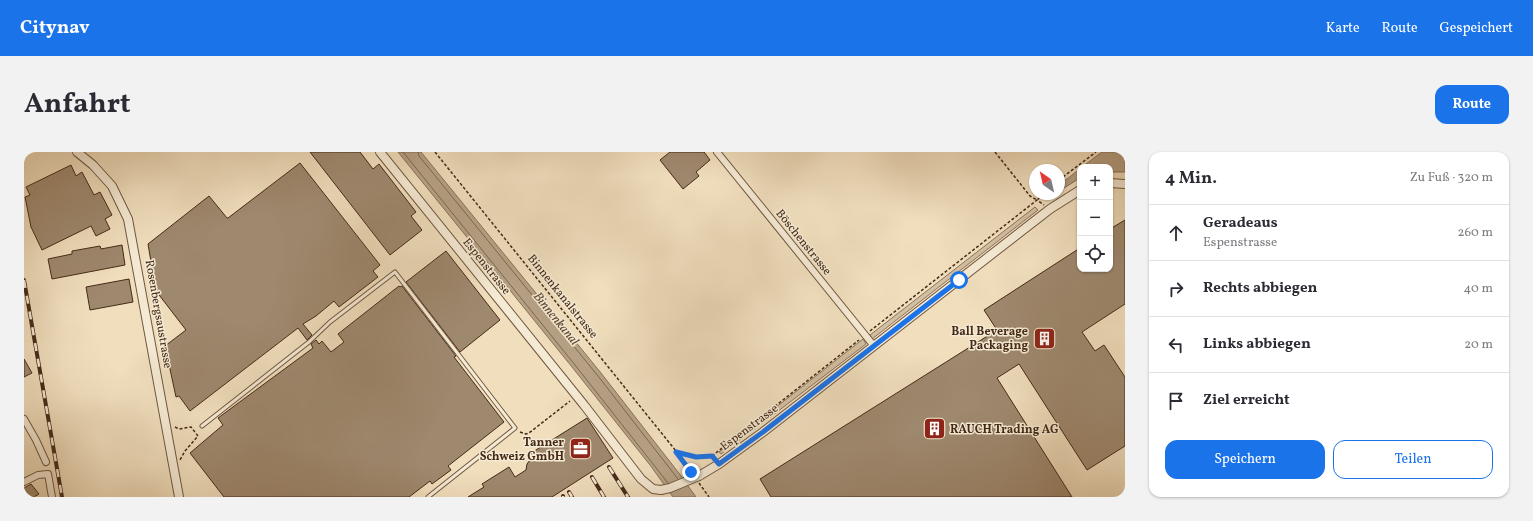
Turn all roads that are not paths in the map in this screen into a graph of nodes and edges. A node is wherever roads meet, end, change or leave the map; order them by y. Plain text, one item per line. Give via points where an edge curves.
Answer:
1 (76, 152) edge
2 (380, 152) edge
3 (717, 152) edge
4 (1113, 183) edge
5 (1125, 184) edge
6 (1077, 192) edge
7 (874, 346) junction
8 (24, 419) edge
9 (202, 426) dead end
10 (46, 462) dead end
11 (24, 482) edge
12 (659, 492) edge
13 (52, 497) edge
14 (179, 497) edge
15 (428, 497) edge

1 - 14 street, Rosenbergsaustrasse via 93,165 112,186 128,219
2 - 12 street, Espenstrasse via 641,479
3 - 7 street, Böschenstrasse
4 - 5 street
6 - 7 street, Espenstrasse via 1050,209
7 - 12 street, Espenstrasse, bridge via 719,464 696,477
8 - 10 street
9 - 15 lane via 395,272 515,428
11 - 13 street via 38,475 48,474

